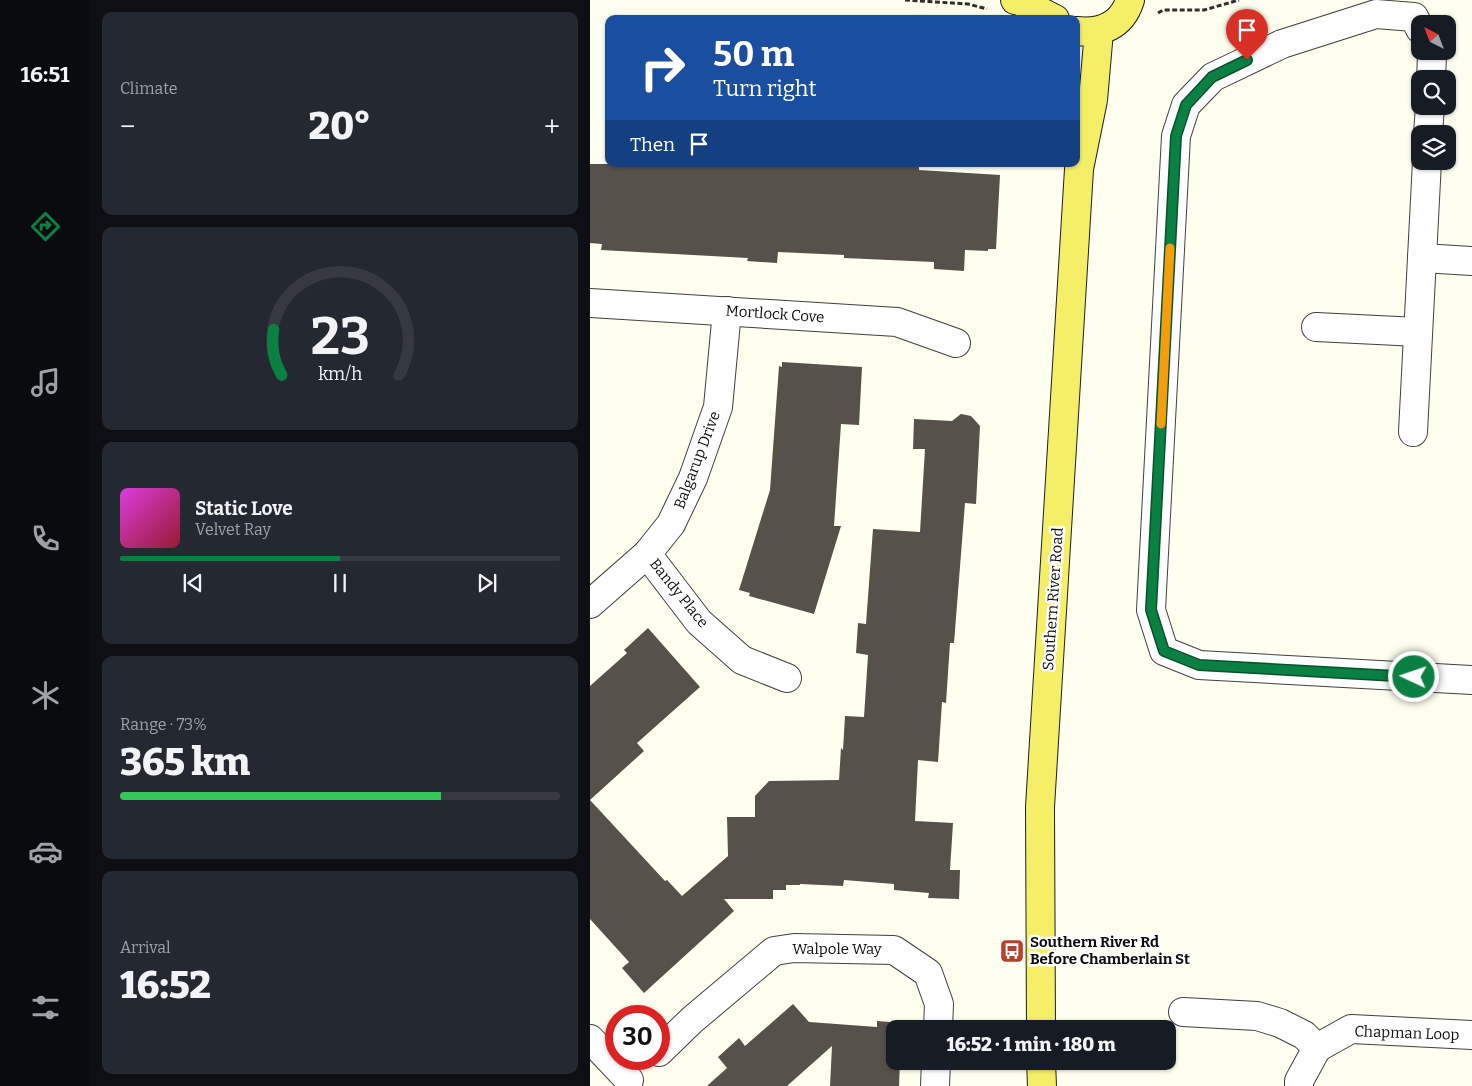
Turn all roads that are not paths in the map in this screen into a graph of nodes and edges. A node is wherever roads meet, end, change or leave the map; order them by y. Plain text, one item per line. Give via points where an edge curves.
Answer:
1 (1046, 0) edge
2 (1005, 5) edge
3 (1126, 7) edge
4 (1152, 7) edge
5 (1048, 15) edge
6 (1054, 15) edge
7 (1411, 17) edge
8 (1088, 31) edge
9 (1080, 154) edge
10 (1078, 167) edge
11 (1427, 170) edge
12 (1422, 258) junction
13 (1472, 261) edge
14 (590, 302) edge
15 (727, 310) junction
16 (1316, 327) dead end
17 (1418, 332) junction
18 (956, 343) dead end
19 (1413, 432) dead end
20 (647, 554) junction
21 (590, 604) edge
22 (787, 678) dead end
23 (1472, 680) edge
24 (1183, 1012) dead end
25 (938, 1020) edge
26 (1041, 1020) edge
27 (1472, 1035) edge
28 (590, 1039) edge
29 (670, 1041) edge
30 (1317, 1048) junction
31 (640, 1070) edge
32 (936, 1070) edge
33 (1041, 1070) edge
34 (626, 1083) edge
35 (935, 1086) edge
36 (1042, 1086) edge
37 (1299, 1086) edge

1 - 6 main road
2 - 5 main road via 1020,1
3 - 4 main road
3 - 8 main road via 1113,25
7 - 23 street via 1376,14 1282,44 1212,77 1186,105 1176,136 1151,610 1164,651 1199,665
8 - 9 main road, Southern River Road via 1093,100
10 - 26 main road, Southern River Road via 1040,807
11 - 12 street
12 - 13 street
12 - 17 street
14 - 15 street, Mortlock Cove
15 - 18 street, Mortlock Cove via 897,322
15 - 20 street, Balgarup Drive via 718,407 690,486 671,524
16 - 17 street
17 - 19 street
20 - 21 street, Balgarup Drive
20 - 22 street, Bandy Place via 699,622 742,660
24 - 30 street via 1257,1016 1304,1035
25 - 29 street, Walpole Way via 939,1004 928,973 894,950 794,948 774,951
27 - 30 street, Chapman Loop via 1351,1029
28 - 34 street
30 - 37 street
31 - 34 street
32 - 35 street
33 - 36 main road

